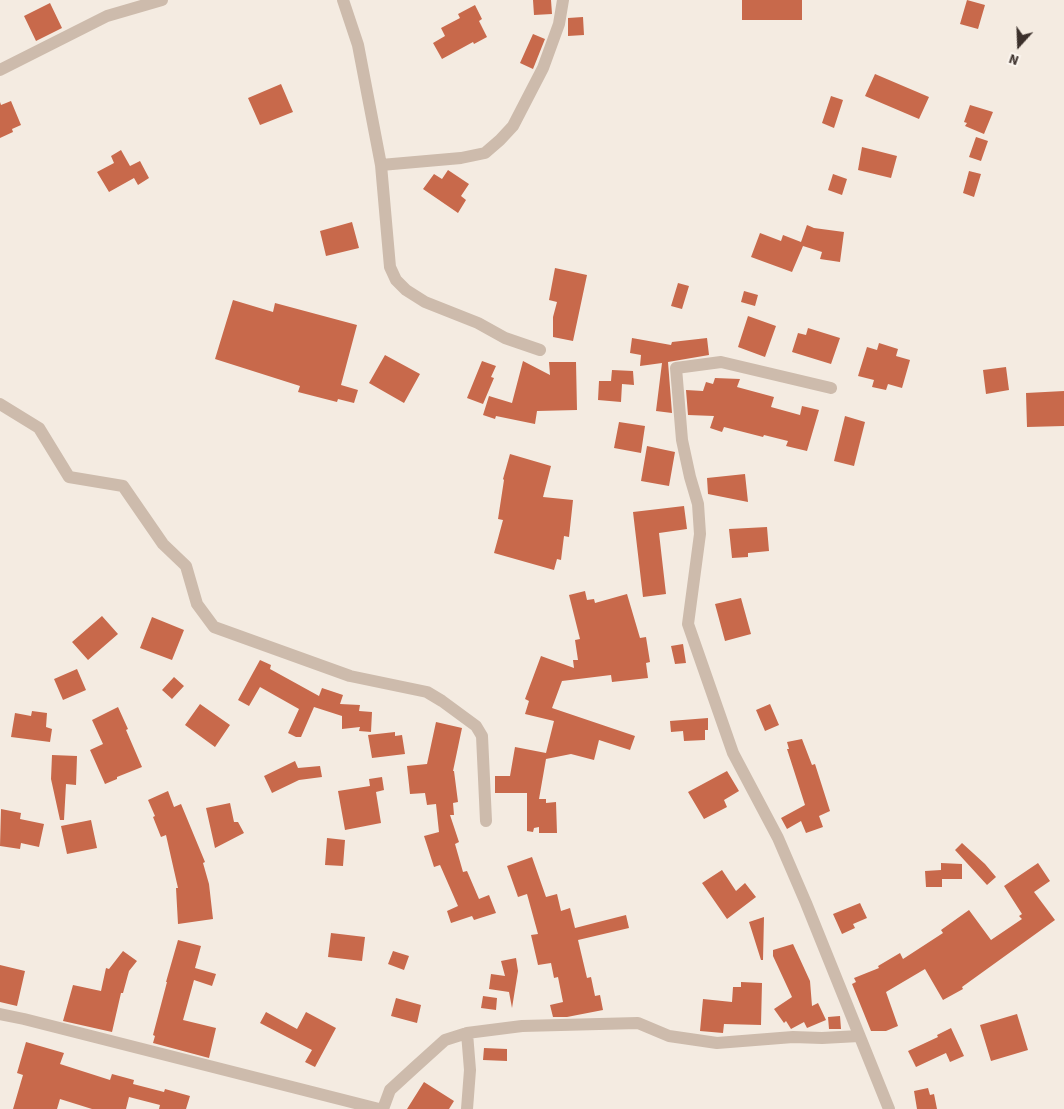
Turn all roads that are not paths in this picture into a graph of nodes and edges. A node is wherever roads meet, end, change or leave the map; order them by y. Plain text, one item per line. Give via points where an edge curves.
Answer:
1 (162, 0) edge
2 (343, 0) edge
3 (563, 0) edge
4 (0, 70) edge
5 (381, 165) junction
6 (540, 350) dead end
7 (831, 388) dead end
8 (0, 404) edge
9 (486, 820) dead end
10 (0, 1014) edge
11 (467, 1033) junction
12 (859, 1036) junction
13 (379, 1109) edge
14 (383, 1109) edge
15 (467, 1109) edge
16 (888, 1109) edge

1 - 4 street via 108,16
2 - 5 street via 358,45
3 - 5 street via 559,24 543,68 513,126 500,140 485,153
5 - 6 street via 390,267 396,280 425,302
7 - 12 street via 721,362 676,368 682,440 698,504 700,534 688,624 733,753 778,838
8 - 9 street via 39,428 69,477 122,486 163,544 186,566 198,604 214,627 350,676 427,692 476,726 482,736
10 - 13 street
11 - 12 street via 522,1026 638,1023 669,1036 717,1043
11 - 14 street via 445,1040 414,1068 390,1090
11 - 15 street via 470,1070
12 - 16 street

